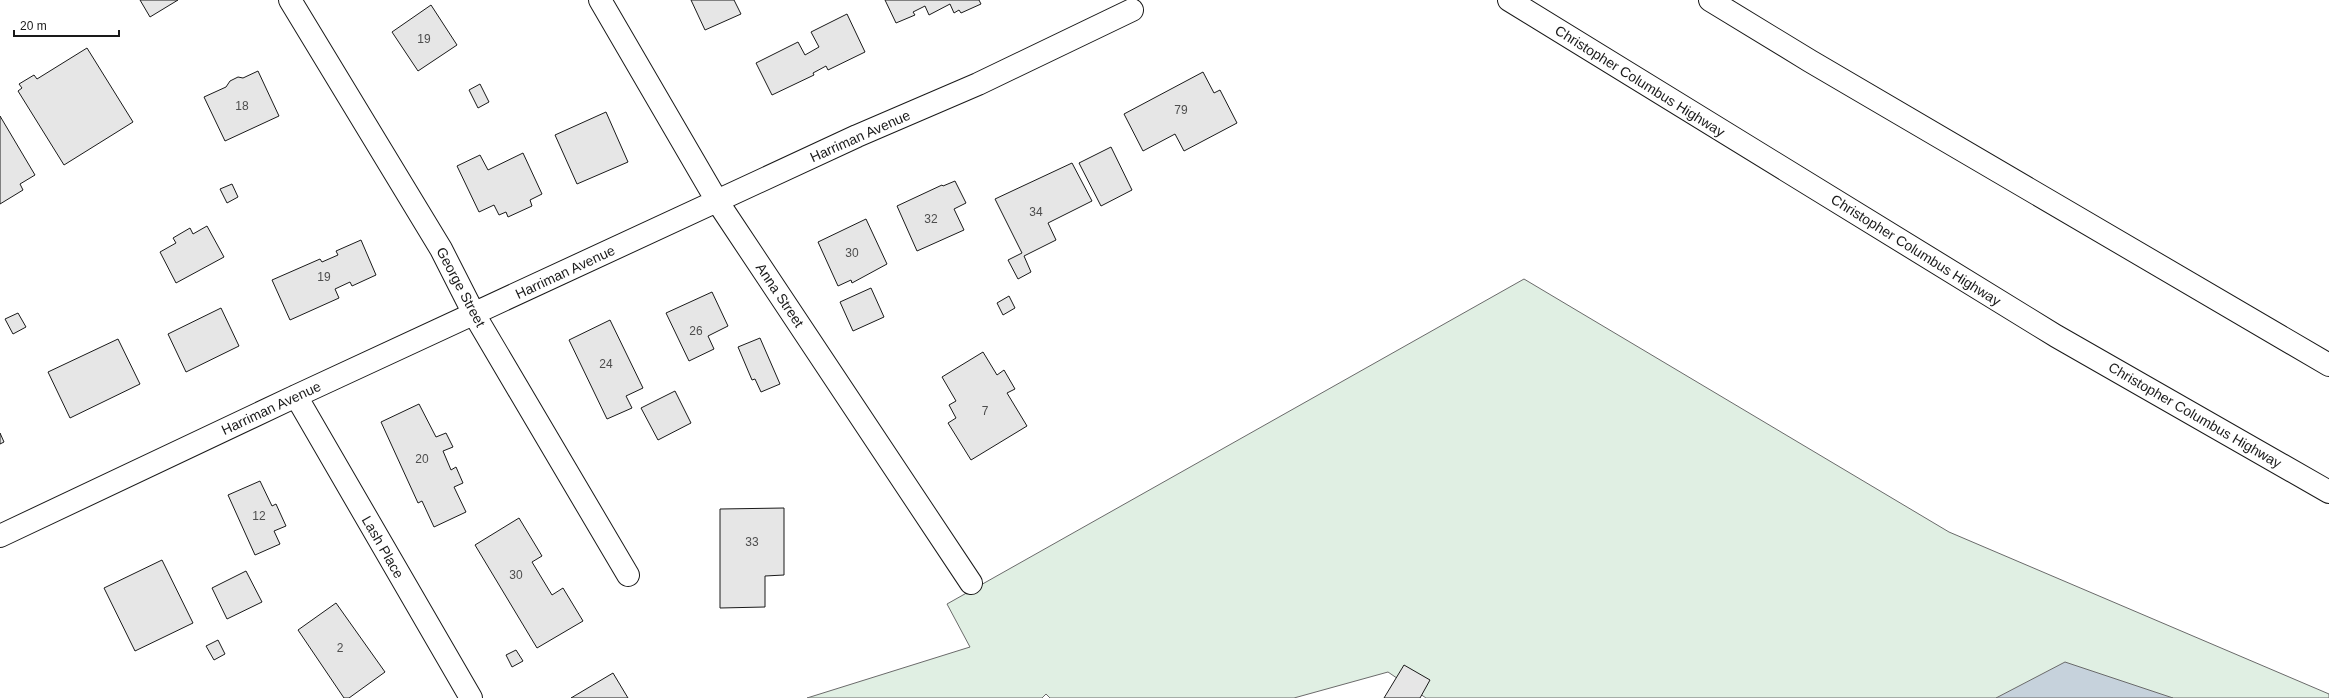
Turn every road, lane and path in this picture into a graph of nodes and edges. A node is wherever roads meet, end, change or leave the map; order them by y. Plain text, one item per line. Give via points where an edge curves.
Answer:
1 (290, 0) edge
2 (600, 0) edge
3 (1509, 0) edge
4 (1710, 0) edge
5 (1132, 10) dead end
6 (717, 201) junction
7 (474, 314) junction
8 (2329, 365) edge
9 (296, 396) junction
10 (2329, 492) edge
11 (0, 536) edge
12 (628, 575) dead end
13 (971, 583) dead end
14 (471, 698) edge

1 - 7 main road, George Street via 441,249
2 - 6 main road, Anna Street
3 - 10 main road, Christopher Columbus Highway via 2056,336
4 - 8 main road
5 - 6 main road, Harriman Avenue via 978,84 857,136
6 - 7 main road, Harriman Avenue
6 - 13 main road, Anna Street
7 - 9 main road, Harriman Avenue
7 - 12 main road, George Street
9 - 11 main road, Harriman Avenue
9 - 14 main road, Lash Place

